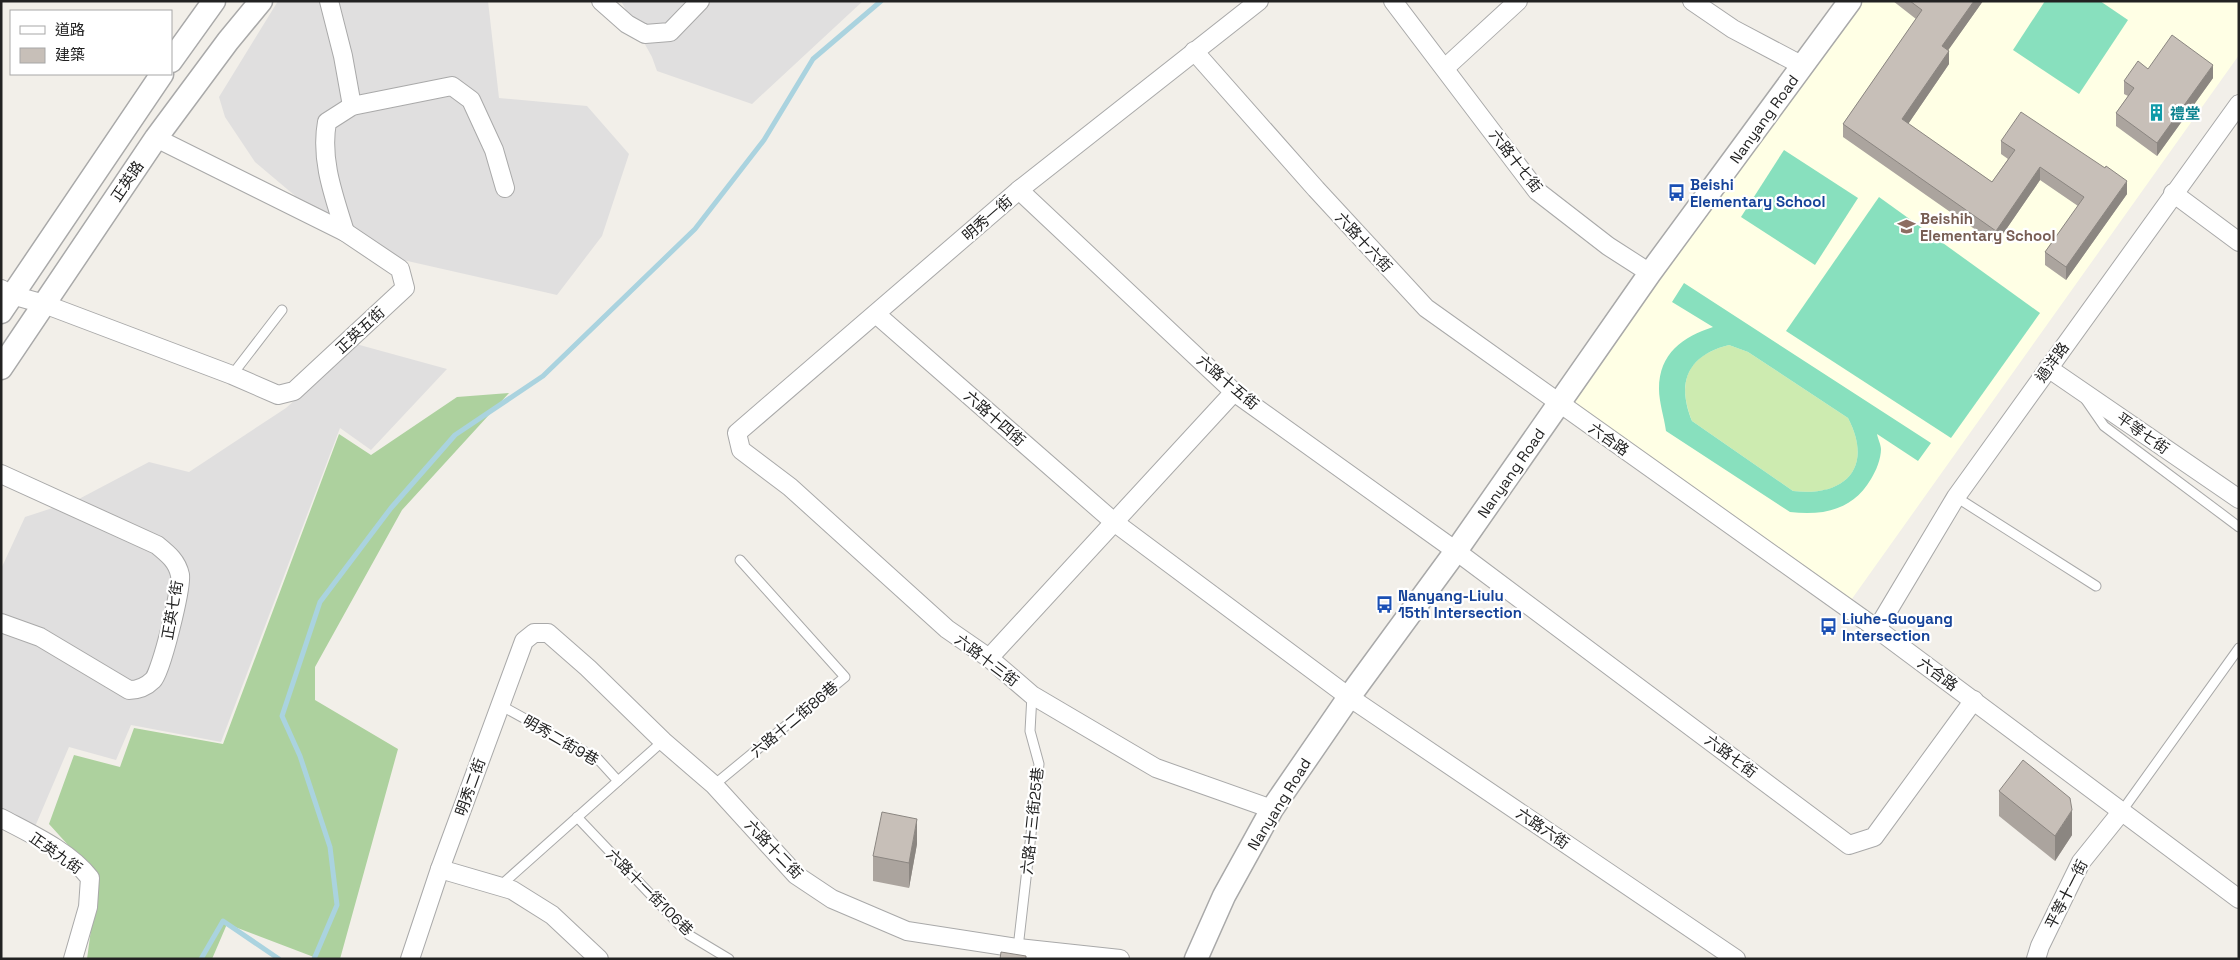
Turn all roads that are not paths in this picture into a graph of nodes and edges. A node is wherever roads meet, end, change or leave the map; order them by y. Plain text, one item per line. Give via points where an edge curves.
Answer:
1 (214, 1) edge
2 (262, 1) edge
3 (329, 1) edge
4 (600, 1) edge
5 (700, 1) edge
6 (1259, 1) edge
7 (1393, 1) edge
8 (1518, 1) edge
9 (1692, 1) edge
10 (1850, 1) edge
11 (1194, 51) junction
12 (172, 60) edge
13 (1803, 66) junction
14 (1444, 68) junction
15 (161, 75) edge
16 (2239, 104) edge
17 (352, 106) junction
18 (156, 138) junction
19 (505, 188) dead end
20 (1019, 190) junction
21 (2173, 193) junction
22 (345, 232) junction
23 (2239, 242) edge
24 (1650, 273) junction
25 (5, 299) edge
26 (44, 304) junction
27 (282, 310) dead end
28 (876, 314) junction
29 (1, 368) edge
30 (2048, 368) junction
31 (232, 375) junction
32 (2079, 389) junction
33 (1234, 392) junction
34 (1560, 404) junction
35 (741, 450) joint
36 (1, 474) edge
37 (1956, 497) junction
38 (2239, 499) edge
39 (1114, 522) junction
40 (2239, 527) edge
41 (1456, 551) junction
42 (740, 560) dead end
43 (2096, 586) dead end
44 (1, 623) edge
45 (1877, 629) junction
46 (548, 633) joint
47 (2239, 648) edge
48 (989, 658) junction
49 (1032, 695) junction
50 (1349, 697) junction
51 (1974, 700) junction
52 (500, 705) junction
53 (663, 741) junction
54 (618, 781) junction
55 (714, 785) junction
56 (1272, 809) junction
57 (2122, 811) junction
58 (1, 818) edge
59 (577, 818) junction
60 (440, 869) junction
61 (500, 887) junction
62 (2239, 898) edge
63 (1018, 948) junction
64 (73, 959) edge
65 (410, 959) edge
66 (599, 959) edge
67 (729, 959) edge
68 (1120, 959) edge
69 (1196, 959) edge
70 (1736, 959) edge
71 (2036, 959) edge

1 - 12 street
2 - 18 street, 正英路
3 - 17 street
4 - 5 street via 627,24 645,34 670,32
6 - 11 street, 明秀一街
7 - 14 street, 六路十七街
8 - 14 street
9 - 13 street via 1734,29
10 - 13 street, Nanyang Road
11 - 20 street, 明秀一街
11 - 34 street, 六路十六街 via 1426,308
13 - 24 street, Nanyang Road
14 - 24 street, 六路十七街 via 1537,191 1608,246
15 - 25 street, 正英路
16 - 21 street, 過洋路
17 - 19 street via 452,86 471,100 494,150
17 - 22 street via 326,122 324,139 328,176
18 - 22 street, 正英五街
18 - 26 street, 正英路
20 - 28 street, 明秀一街
20 - 33 street, 六路十五街
21 - 23 street
21 - 30 street, 過洋路
22 - 31 street, 正英五街 via 400,269 405,288 294,391 278,395
24 - 34 street, Nanyang Road
25 - 26 street, 正英五街
26 - 29 street, 正英路
26 - 31 street, 正英五街
27 - 31 lane
28 - 35 street, 明秀一街 via 737,433
28 - 39 street, 六路十四街
30 - 32 street, 平等七街
30 - 37 street, 過洋路
32 - 38 street, 平等七街
32 - 40 lane via 2104,426
33 - 39 street
33 - 41 street, 六路十五街
34 - 41 street, Nanyang Road
34 - 45 street, 六合路
35 - 48 street, 六路十三街 via 790,487 947,630
36 - 44 street, 正英七街 via 157,546 174,558 180,576 168,640 155,679 138,690 129,690 40,637
37 - 43 lane
37 - 45 street, 過洋路
39 - 48 street
39 - 50 street, 六路十四街
41 - 50 street, Nanyang Road
41 - 51 street, 六路七街 via 1849,844 1874,837
42 - 55 lane, 六路十二街86巷 via 845,677
45 - 51 street, 六合路
46 - 52 street, 明秀二街 via 534,633 524,641
46 - 53 street, 六路十二街
47 - 57 lane
48 - 49 street, 六路十三街
49 - 56 street, 六路十三街 via 1156,768
49 - 63 lane, 六路十三街25巷 via 1030,731 1039,764
50 - 56 street, Nanyang Road
50 - 70 street, 六路六街
51 - 57 street, 六合路
52 - 54 lane, 明秀二街9巷 via 598,759
52 - 60 street, 明秀二街
53 - 54 lane
53 - 55 street, 六路十二街
54 - 59 lane
55 - 63 street, 六路十二街 via 796,875 832,899 907,931
56 - 69 street, Nanyang Road via 1224,896
57 - 62 street, 六合路
57 - 71 street, 平等十一街 via 2081,862
58 - 64 street, 正英九街 via 37,837 81,867 90,878 88,907
59 - 61 lane
59 - 67 lane, 六路十一街106巷 via 689,935
60 - 61 street
60 - 65 street, 明秀二街
61 - 66 street via 512,890 552,915
63 - 68 street, 六路十二街

